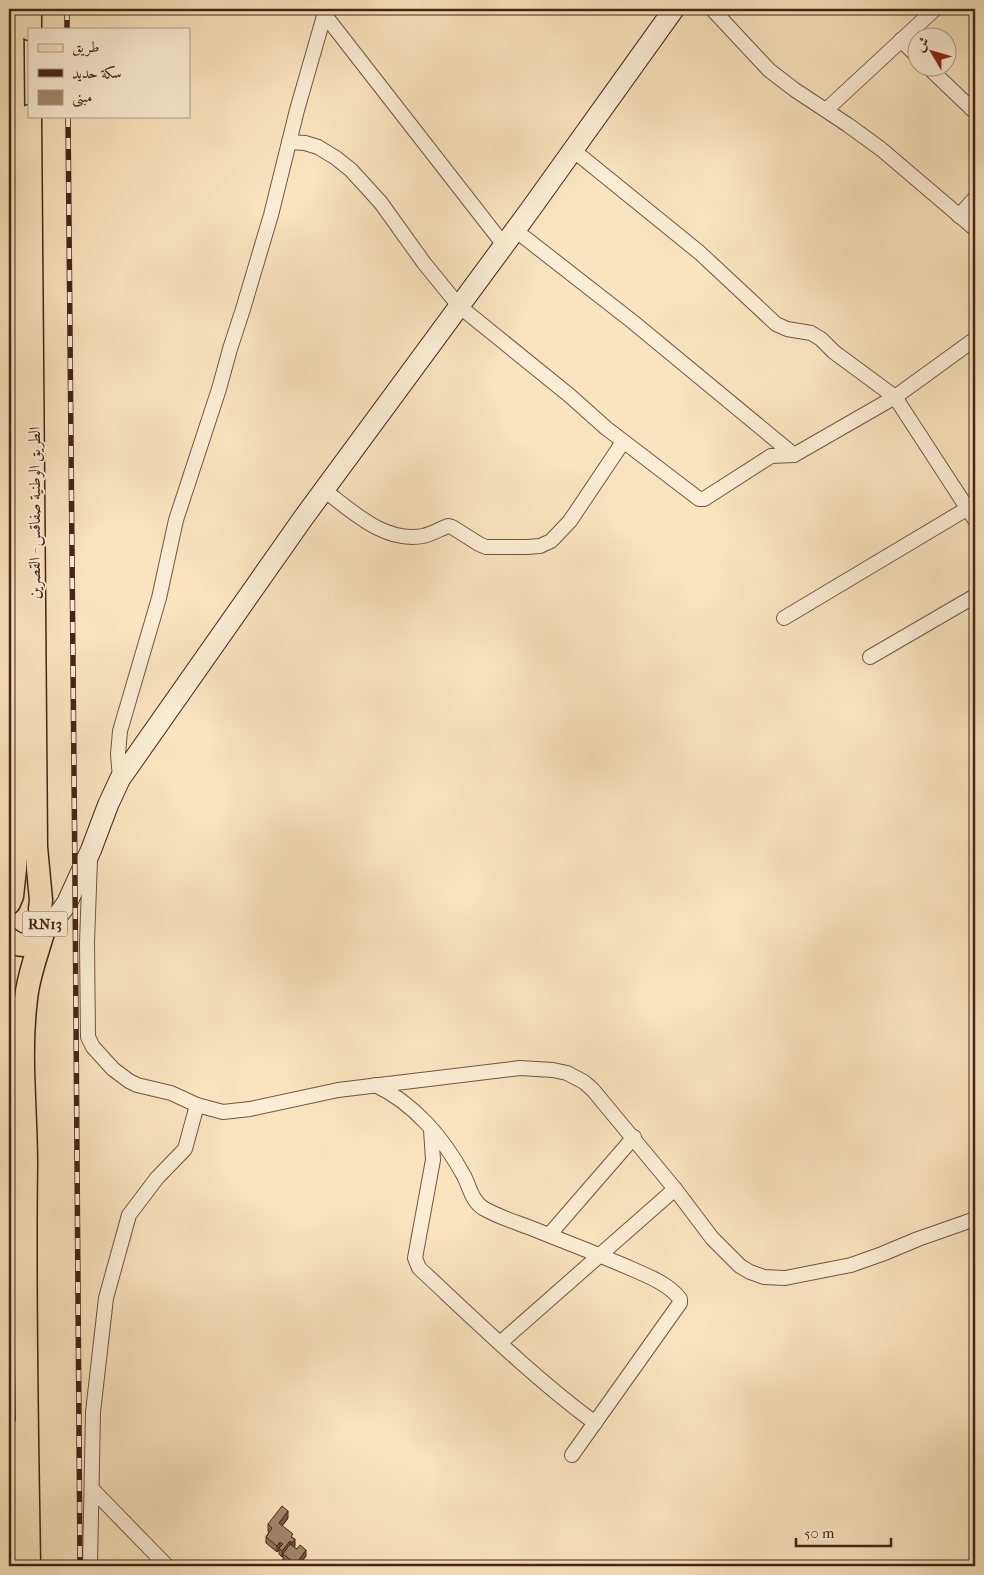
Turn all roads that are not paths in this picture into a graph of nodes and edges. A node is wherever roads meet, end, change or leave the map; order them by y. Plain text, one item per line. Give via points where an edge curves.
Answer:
1 (12, 9) edge
2 (30, 9) edge
3 (674, 9) edge
4 (712, 9) edge
5 (935, 9) edge
6 (325, 11) edge
7 (30, 28) edge
8 (901, 40) junction
9 (906, 45) edge
10 (939, 78) edge
11 (826, 110) junction
12 (975, 112) edge
13 (30, 118) edge
14 (289, 142) junction
15 (573, 150) junction
16 (975, 198) edge
17 (959, 216) junction
18 (975, 229) edge
19 (24, 232) junction
20 (509, 238) junction
21 (459, 306) junction
22 (975, 339) edge
23 (896, 397) junction
24 (623, 442) junction
25 (794, 455) junction
26 (324, 490) junction
27 (973, 510) edge
28 (975, 596) edge
29 (784, 618) dead end
30 (870, 657) dead end
31 (26, 710) junction
32 (120, 779) junction
33 (91, 850) junction
34 (9, 903) edge
35 (9, 908) edge
36 (43, 923) junction
37 (9, 939) edge
38 (375, 1085) junction
39 (197, 1105) junction
40 (432, 1130) junction
41 (634, 1137) junction
42 (675, 1189) junction
43 (975, 1219) edge
44 (549, 1235) junction
45 (600, 1255) junction
46 (17, 1321) edge
47 (500, 1344) junction
48 (595, 1423) junction
49 (9, 1430) edge
50 (572, 1455) dead end
51 (18, 1471) edge
52 (92, 1489) junction
53 (9, 1536) edge
54 (166, 1565) edge
55 (10, 1566) edge
56 (29, 1566) edge
57 (90, 1566) edge
58 (180, 1566) edge

1 - 19 main road, الطريق الوطنية صفاقس - القصرين / RN13
2 - 7 main road
3 - 15 main road
4 - 11 street via 769,70
5 - 8 street
6 - 14 street
6 - 20 street
8 - 9 street
8 - 11 street
10 - 12 street
11 - 17 street via 882,149
13 - 19 main road, الطريق الوطنية صفاقس - القصرين / RN13
14 - 21 street via 318,147 351,170 381,203
14 - 32 street via 271,215 219,390 176,520 160,598 120,731
15 - 20 main road
15 - 23 street via 700,253 776,324 811,333
16 - 17 street
17 - 18 street
19 - 31 main road, الطريق الوطنية صفاقس - القصرين / RN13 via 18,614
20 - 21 main road
20 - 25 street via 633,322
21 - 24 street
21 - 26 main road
22 - 23 street
23 - 25 street
23 - 27 street
24 - 25 street via 699,499 704,499 771,456
24 - 26 street via 570,521 560,533 540,546 486,547 448,526 423,536 396,535 366,521
26 - 32 main road
27 - 29 street
28 - 30 street
31 - 34 main road, الطريق الوطنية صفاقس - القصرين / RN13 via 15,869
31 - 36 main road, الطريق الوطنية صفاقس - القصرين / RN13
32 - 33 main road
33 - 36 main road via 75,882 51,902
33 - 39 street via 87,943 88,1037 113,1069 129,1081 171,1093
35 - 36 main road, RN13 via 20,902 34,904
36 - 37 main road, RN13 via 37,941 23,946
36 - 46 main road, الطريق الوطنية صفاقس - القصرين / RN13 via 26,998 22,1061 25,1208
38 - 39 street via 237,1111 223,1112
38 - 40 street via 401,1099
38 - 41 street via 520,1068 553,1070 584,1082
39 - 52 street via 185,1148 129,1215 106,1298 93,1412
40 - 44 street via 456,1163 477,1204
40 - 47 street via 433,1160 415,1258 419,1268
41 - 42 street
41 - 44 street
42 - 43 street via 732,1259 750,1272 764,1277 785,1278 851,1265
42 - 45 street
44 - 45 street
45 - 47 street
45 - 48 street via 667,1287 677,1294 680,1304
46 - 51 main road, الطريق الوطنية صفاقس - القصرين / RN13
47 - 48 street
48 - 50 street
49 - 51 main road, الطريق الوطنية صفاقس - القصرين / RN13
51 - 53 main road, الطريق الوطنية صفاقس - القصرين / RN13
51 - 56 main road, الطريق الوطنية صفاقس - القصرين / RN13
52 - 54 street
52 - 57 street
53 - 55 main road, الطريق الوطنية صفاقس - القصرين / RN13
54 - 58 street

